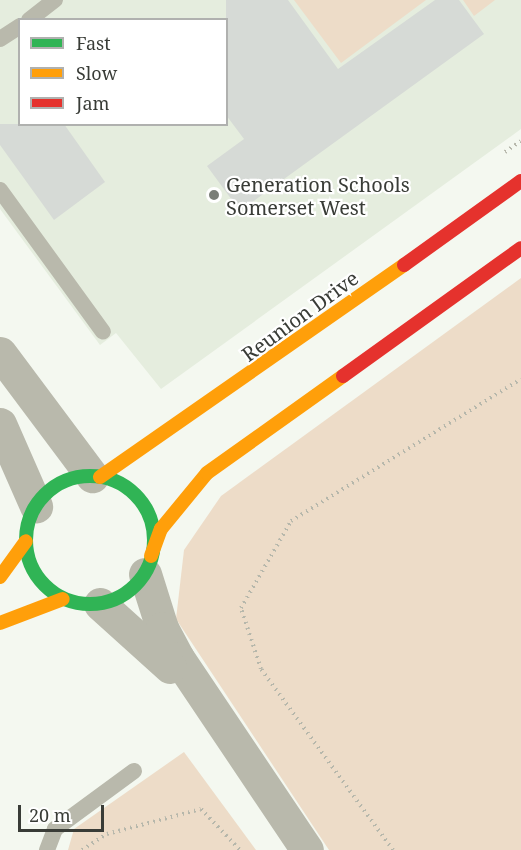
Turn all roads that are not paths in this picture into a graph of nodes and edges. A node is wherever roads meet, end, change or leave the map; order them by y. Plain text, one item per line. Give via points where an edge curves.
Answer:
1 (55, 0) edge
2 (31, 18) edge
3 (18, 27) edge
4 (0, 39) edge
5 (521, 181) edge
6 (0, 190) edge
7 (521, 248) edge
8 (104, 332) dead end
9 (0, 352) edge
10 (0, 424) edge
11 (96, 477) junction
12 (36, 506) junction
13 (26, 541) junction
14 (148, 565) junction
15 (0, 577) edge
16 (63, 598) junction
17 (100, 604) junction
18 (0, 623) edge
19 (229, 734) junction
20 (134, 771) dead end
21 (47, 850) edge
22 (307, 850) edge

1 - 2 lane
3 - 4 lane
5 - 11 street, Reunion Drive via 160,440
6 - 8 lane
7 - 14 street via 207,472 161,529
9 - 11 street
10 - 12 street
11 - 12 street via 60,484
11 - 14 street via 140,500 153,527
12 - 13 street
13 - 15 street via 16,562
13 - 16 street via 39,579
14 - 17 street via 125,594
14 - 19 street via 167,638
16 - 17 street
16 - 18 street
17 - 19 street via 154,649
19 - 22 street
20 - 21 lane via 55,828

